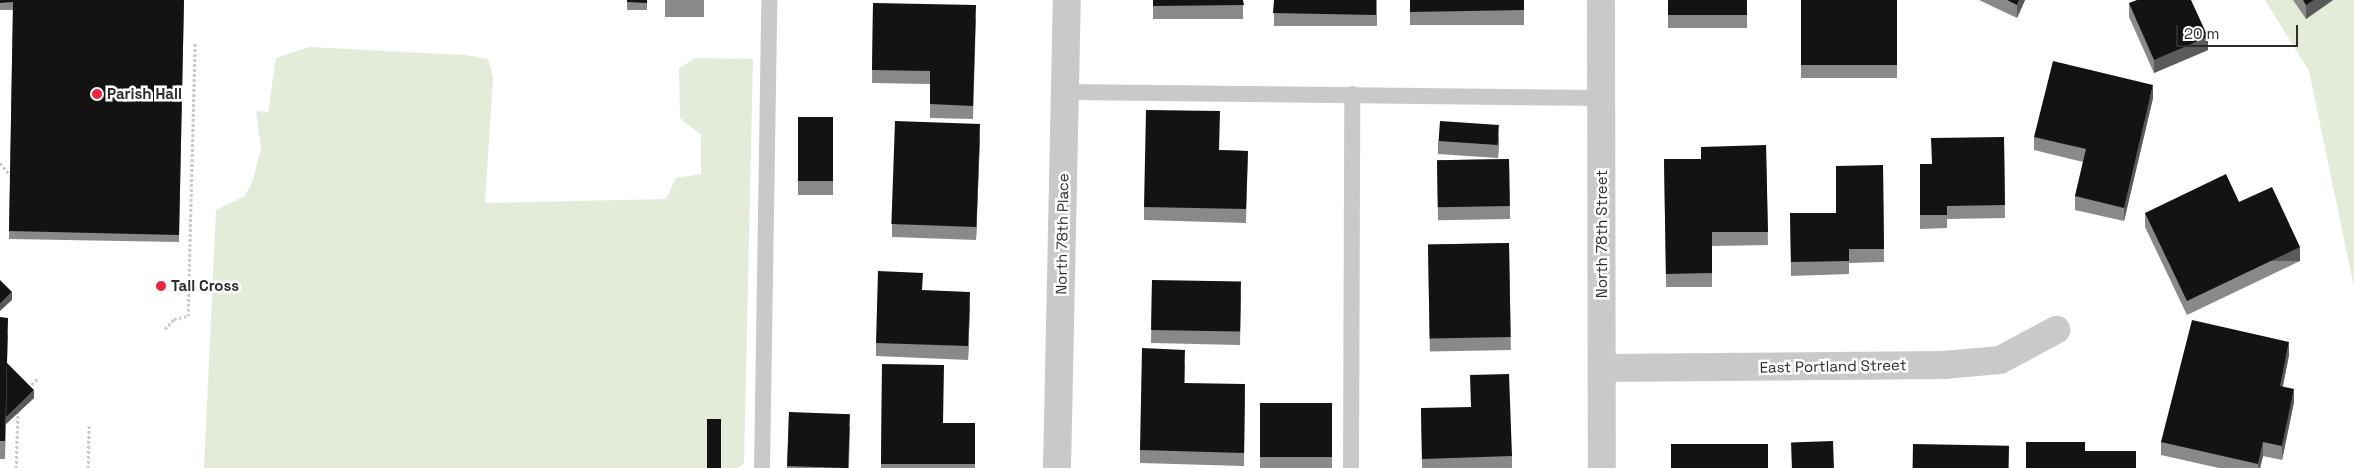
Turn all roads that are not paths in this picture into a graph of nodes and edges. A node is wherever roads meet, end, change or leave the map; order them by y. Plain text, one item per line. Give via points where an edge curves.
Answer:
1 (769, 0) edge
2 (1067, 0) edge
3 (1601, 0) edge
4 (1065, 92) junction
5 (1352, 94) junction
6 (1601, 98) junction
7 (2056, 330) dead end
8 (1602, 368) junction
9 (762, 468) edge
10 (1057, 468) edge
11 (1351, 468) edge
12 (1602, 468) edge

1 - 9 lane
2 - 4 street, North 78th Place
3 - 6 street, North 78th Street
4 - 5 lane
4 - 10 street, North 78th Place
5 - 6 lane
5 - 11 lane
6 - 8 street, North 78th Street
7 - 8 street, East Portland Street via 2000,360 1944,365
8 - 12 street, North 78th Street

